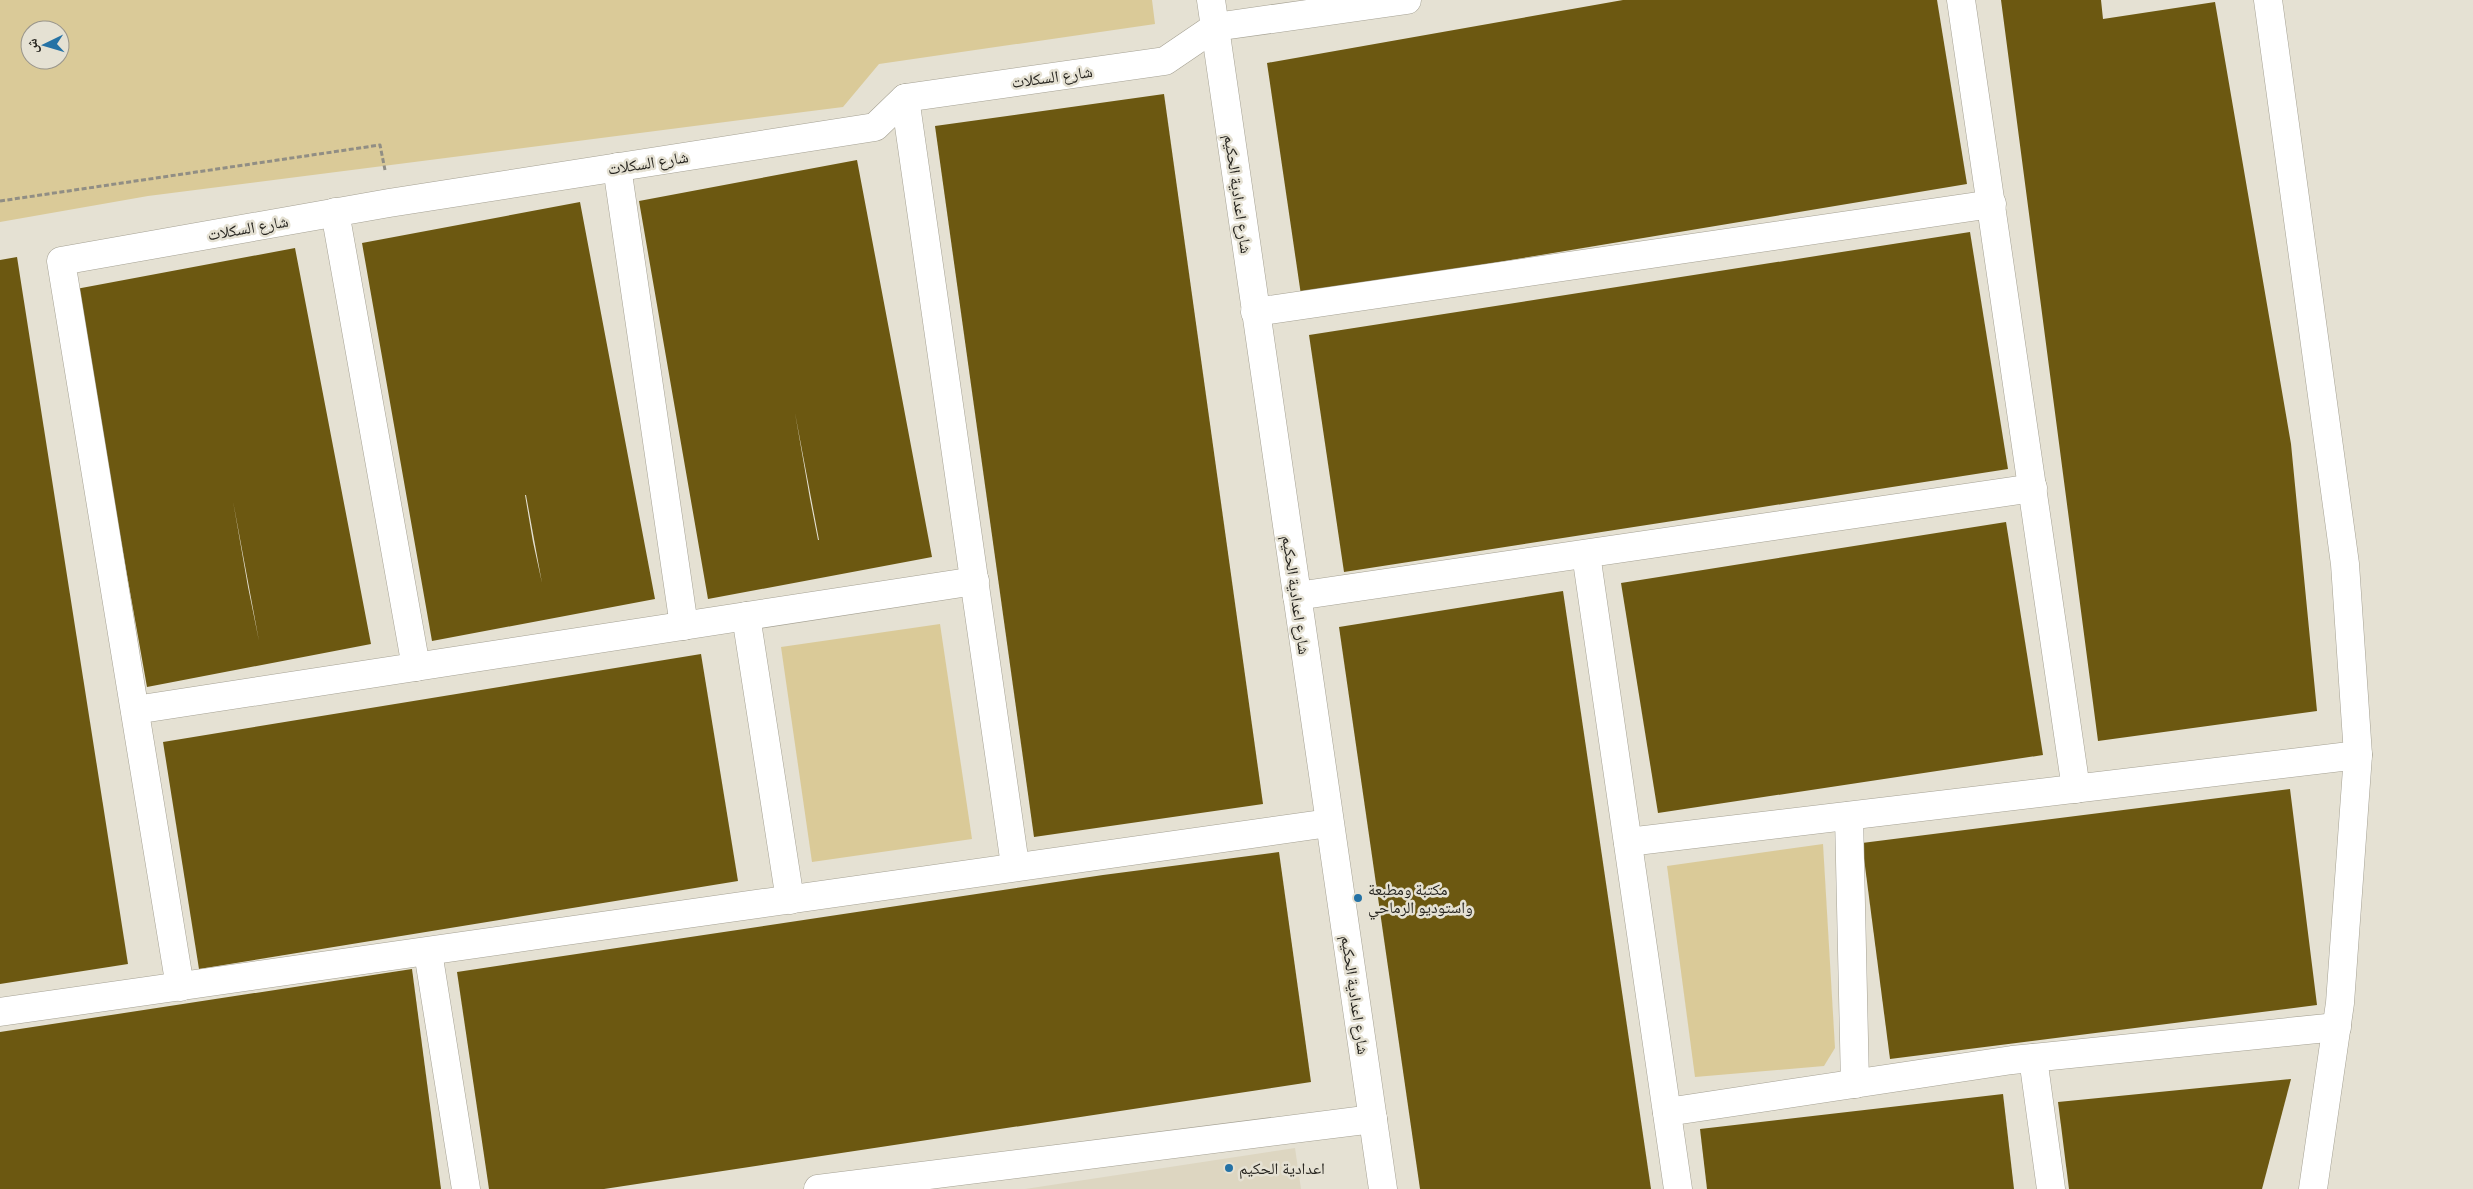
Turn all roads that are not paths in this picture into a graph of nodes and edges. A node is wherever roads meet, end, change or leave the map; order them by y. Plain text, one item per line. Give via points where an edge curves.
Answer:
1 (1212, 0) edge
2 (1407, 0) edge
3 (1961, 0) edge
4 (2268, 0) edge
5 (1215, 28) junction
6 (905, 98) junction
7 (618, 167) junction
8 (1992, 204) junction
9 (335, 212) junction
10 (1255, 312) junction
11 (2033, 488) junction
12 (1586, 554) junction
13 (975, 581) junction
14 (1296, 596) junction
15 (746, 616) junction
16 (684, 626) junction
17 (416, 667) junction
18 (135, 710) junction
19 (2358, 755) junction
20 (2076, 789) junction
21 (1849, 816) junction
22 (1329, 823) junction
23 (1628, 842) junction
24 (1014, 865) junction
25 (790, 900) junction
26 (428, 952) junction
27 (180, 987) junction
28 (0, 1012) edge
29 (2337, 1026) junction
30 (2033, 1058) junction
31 (1855, 1084) junction
32 (1667, 1112) junction
33 (1373, 1119) junction
34 (895, 1184) edge
35 (466, 1189) edge
36 (818, 1189) edge
37 (1383, 1189) edge
38 (1678, 1189) edge
39 (2051, 1189) edge
40 (2313, 1189) edge

1 - 5 street, شارع اعدادية الحكيم
2 - 5 street
3 - 8 street
4 - 19 street via 2344,554
5 - 6 street, شارع السكلات via 1165,61
5 - 10 street, شارع اعدادية الحكيم
6 - 7 street, شارع السكلات via 874,127
6 - 13 street
7 - 9 street, شارع السكلات
7 - 16 street
8 - 10 street
8 - 11 street
9 - 17 street
9 - 18 street, شارع السكلات via 62,261
10 - 14 street, شارع اعدادية الحكيم
11 - 12 street
11 - 20 street
12 - 14 street
12 - 23 street
13 - 15 street
13 - 24 street
14 - 22 street, شارع اعدادية الحكيم
15 - 16 street
15 - 25 street
16 - 17 street
17 - 18 street
18 - 27 street
19 - 20 street
19 - 29 street
20 - 21 street
21 - 23 street
21 - 31 street
22 - 24 street
22 - 33 street, شارع اعدادية الحكيم
23 - 32 street
24 - 25 street
25 - 26 street
26 - 27 street
26 - 35 street
27 - 28 street
29 - 30 street
29 - 40 street
30 - 31 street
30 - 39 street
31 - 32 street
32 - 38 street
33 - 34 street
33 - 37 street, شارع اعدادية الحكيم
34 - 36 street

